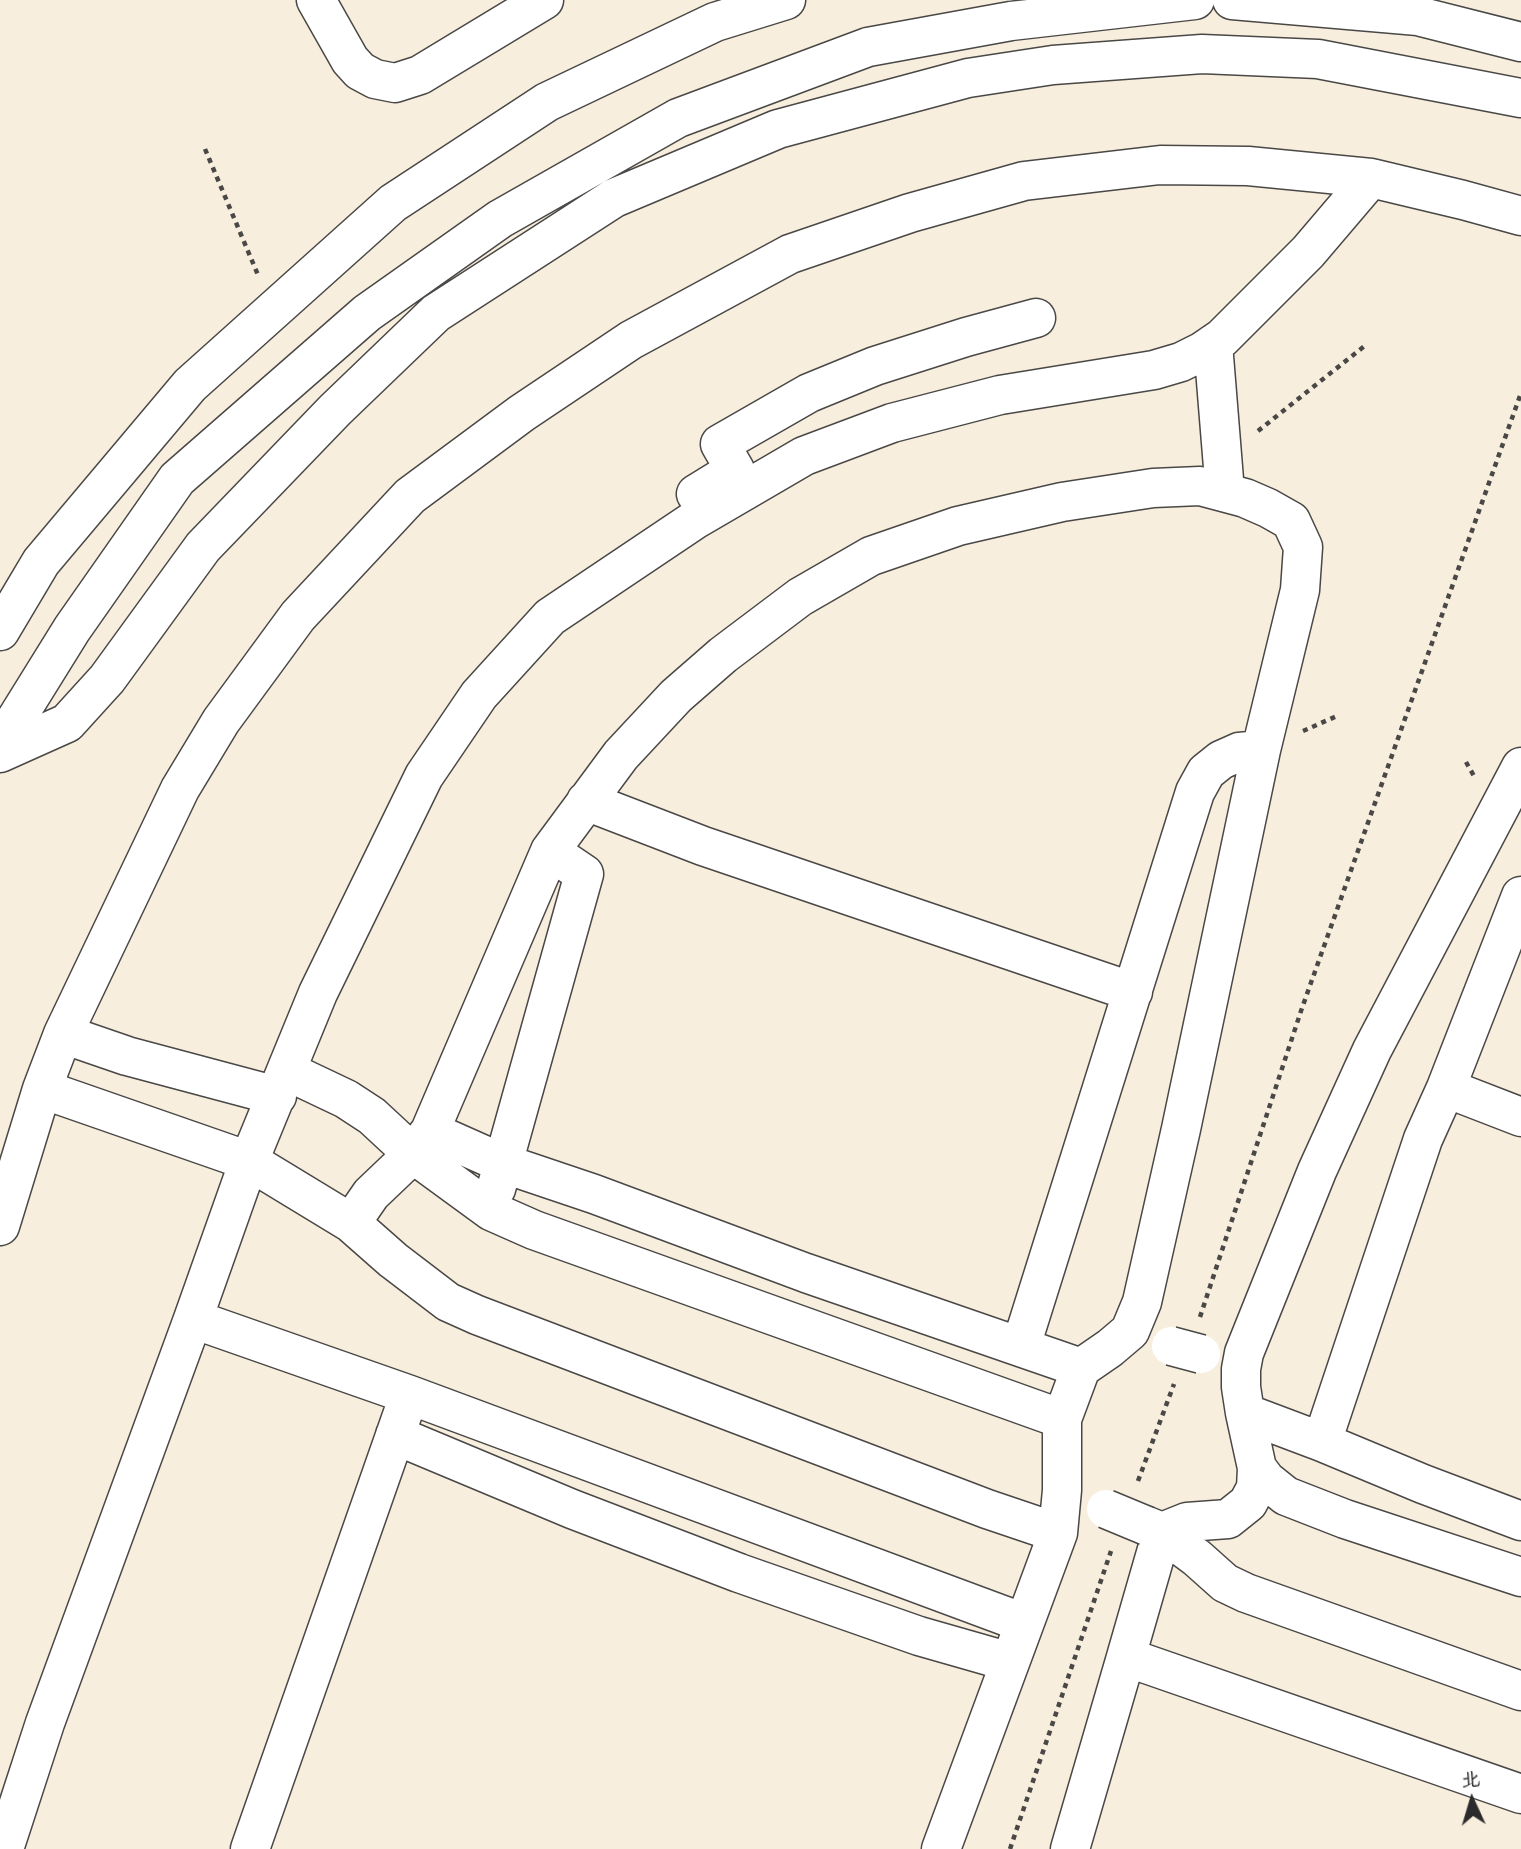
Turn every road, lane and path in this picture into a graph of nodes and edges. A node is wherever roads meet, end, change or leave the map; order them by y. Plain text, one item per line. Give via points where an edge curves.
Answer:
1 (316, 0) edge
2 (544, 0) edge
3 (786, 0) edge
4 (1052, 0) edge
5 (1195, 0) edge
6 (1232, 0) edge
7 (1011, 21) junction
8 (1521, 42) edge
9 (1521, 98) edge
10 (205, 149) dead end
11 (1371, 178) junction
12 (1521, 216) edge
13 (273, 311) junction
14 (1036, 318) dead end
15 (1213, 344) junction
16 (1367, 344) dead end
17 (1521, 393) edge
18 (1251, 436) dead end
19 (1225, 492) junction
20 (550, 617) junction
21 (0, 631) edge
22 (0, 745) edge
23 (1261, 750) junction
24 (0, 753) edge
25 (1521, 766) edge
26 (586, 801) junction
27 (550, 851) junction
28 (1521, 896) edge
29 (1133, 992) junction
30 (63, 1034) junction
31 (282, 1084) junction
32 (1446, 1088) junction
33 (43, 1089) junction
34 (1521, 1117) edge
35 (422, 1142) junction
36 (249, 1161) junction
37 (502, 1163) junction
38 (491, 1211) junction
39 (351, 1223) junction
40 (0, 1226) edge
41 (193, 1319) junction
42 (1120, 1340) junction
43 (1190, 1340) junction
44 (1021, 1346) junction
45 (1081, 1368) junction
46 (1241, 1369) junction
47 (1174, 1385) dead end
48 (410, 1395) junction
49 (1245, 1413) junction
50 (1062, 1419) junction
51 (395, 1435) junction
52 (1322, 1442) junction
53 (1257, 1468) junction
54 (1062, 1490) junction
55 (1133, 1519) junction
56 (1521, 1521) edge
57 (1058, 1533) junction
58 (1521, 1577) edge
59 (1024, 1622) junction
60 (1126, 1657) junction
61 (1010, 1662) junction
62 (1521, 1691) edge
63 (1521, 1794) edge
64 (4, 1849) edge
65 (250, 1849) edge
66 (941, 1849) edge
67 (1010, 1849) edge
68 (1070, 1849) edge

1 - 2 main road via 360,71 395,83 420,75
3 - 13 main road via 715,22 547,103 393,203
4 - 7 main road
5 - 7 main road
6 - 8 main road via 1419,16
7 - 22 main road via 868,47 678,118 500,219 367,313 177,479 72,629
9 - 24 main road via 1318,59 1202,54 1053,65 968,78 778,129 614,198 436,313 203,547 107,679 67,723
10 - 13 path
11 - 12 main road
11 - 15 main road via 1308,252
11 - 30 main road via 1248,166 1160,165 1024,181 790,254 631,340 410,496 298,616 221,722 180,789
13 - 21 main road via 190,385 41,562
14 - 20 main road via 874,366 809,393 720,444 735,470 660,517
15 - 19 main road
15 - 20 main road via 1181,362 1154,370 986,399 892,423 804,456 696,519
16 - 18 path
17 - 43 path via 1302,1007
19 - 23 main road via 1292,521 1303,547 1300,590
19 - 26 main road via 1200,486 1153,488 1062,502 958,526 871,556 800,597 714,663 621,755
20 - 31 main road via 479,695 424,776 318,993
23 - 29 main road via 1221,760 1206,772 1195,792
23 - 42 main road via 1142,1302
25 - 46 main road via 1372,1050 1317,1171
26 - 27 main road
26 - 29 main road via 703,846
27 - 35 main road
27 - 37 main road via 584,874
28 - 32 main road
29 - 44 main road
30 - 31 main road via 127,1056
30 - 33 main road
31 - 35 main road via 346,1099
31 - 36 main road
32 - 34 main road
32 - 52 main road via 1423,1139
33 - 36 main road
33 - 40 main road
35 - 37 main road
35 - 38 main road
35 - 39 main road via 371,1194
36 - 39 main road
36 - 41 main road
37 - 38 main road
37 - 44 main road
38 - 50 main road
39 - 57 main road via 448,1302
41 - 48 main road
41 - 64 main road via 45,1723
42 - 43 main road
42 - 45 main road
43 - 46 main road
44 - 45 main road
45 - 50 main road
46 - 49 main road
47 - 55 path
48 - 51 main road
48 - 59 main road
49 - 52 main road
49 - 53 main road
50 - 54 main road
51 - 61 main road via 739,1573 919,1636
51 - 65 main road
52 - 56 main road
53 - 55 main road via 1256,1488 1248,1503 1228,1519
53 - 58 main road via 1286,1496
54 - 55 main road
54 - 57 main road
55 - 60 main road
55 - 62 main road via 1246,1593
55 - 67 path
57 - 59 main road
59 - 61 main road
60 - 63 main road
60 - 68 main road
61 - 66 main road

